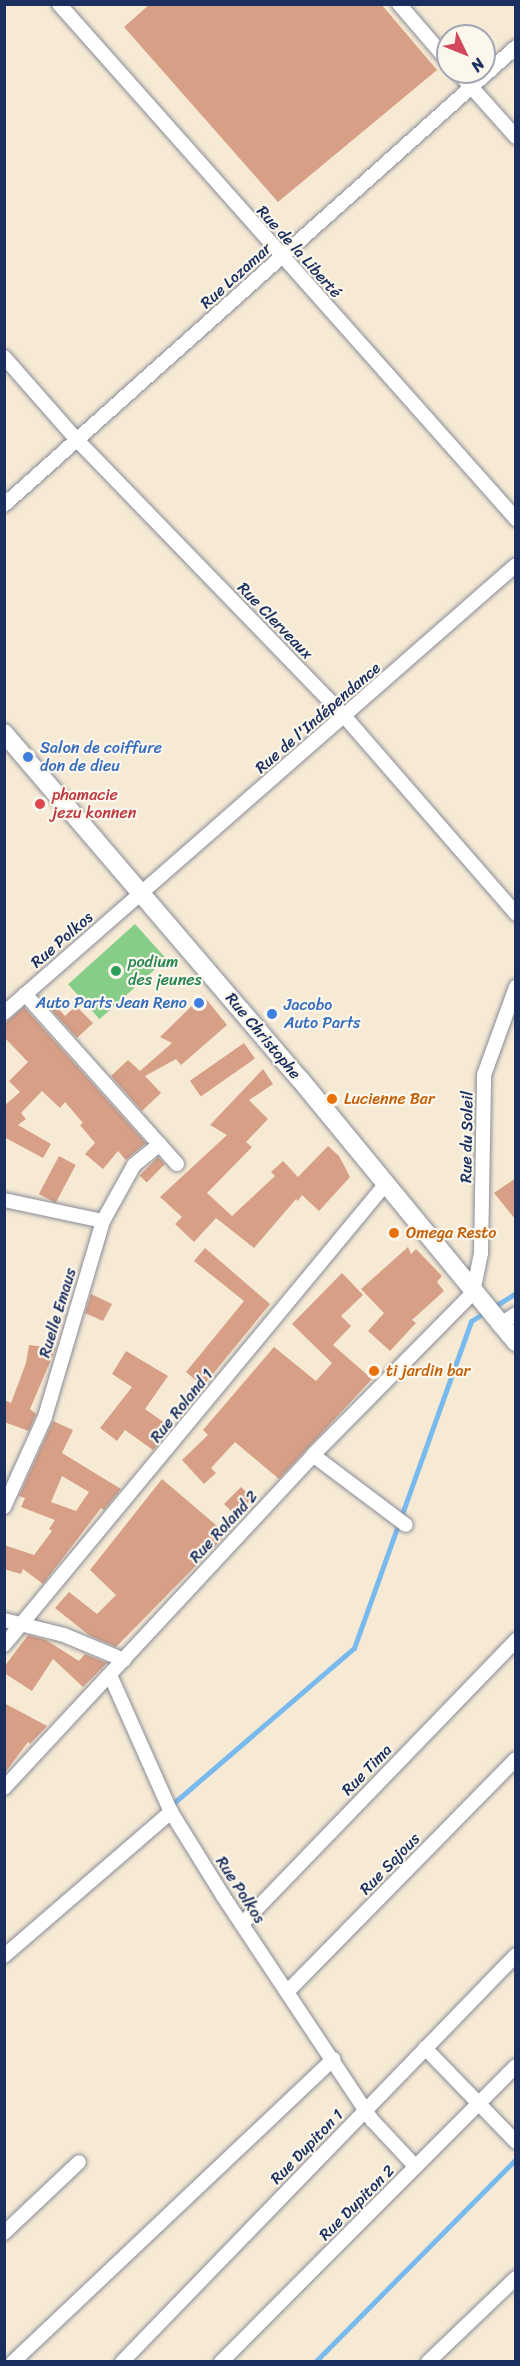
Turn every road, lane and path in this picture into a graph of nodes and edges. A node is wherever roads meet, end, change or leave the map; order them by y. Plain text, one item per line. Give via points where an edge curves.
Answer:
1 (59, 4) edge
2 (399, 4) edge
3 (516, 46) edge
4 (436, 47) edge
5 (469, 85) junction
6 (516, 137) edge
7 (282, 258) junction
8 (4, 357) edge
9 (76, 440) junction
10 (4, 506) edge
11 (516, 519) edge
12 (516, 565) edge
13 (345, 717) junction
14 (4, 733) edge
15 (141, 894) junction
16 (516, 914) edge
17 (516, 987) edge
18 (25, 994) junction
19 (4, 1013) edge
20 (160, 1144) junction
21 (177, 1164) dead end
22 (384, 1186) junction
23 (4, 1200) edge
24 (103, 1221) junction
25 (473, 1293) junction
26 (516, 1314) edge
27 (499, 1325) junction
28 (516, 1342) edge
29 (313, 1455) junction
30 (4, 1507) edge
31 (406, 1524) dead end
32 (4, 1620) edge
33 (25, 1623) junction
34 (516, 1640) edge
35 (4, 1645) edge
36 (124, 1660) junction
37 (110, 1675) junction
38 (516, 1759) edge
39 (4, 1788) edge
40 (170, 1809) junction
41 (242, 1924) junction
42 (516, 1954) edge
43 (4, 1956) edge
44 (288, 1991) junction
45 (425, 2048) junction
46 (333, 2059) junction
47 (516, 2066) edge
48 (479, 2103) junction
49 (366, 2109) junction
50 (515, 2141) edge
51 (79, 2162) dead end
52 (416, 2167) junction
53 (4, 2233) edge
54 (516, 2278) edge
55 (13, 2361) edge
56 (122, 2361) edge
57 (221, 2361) edge
58 (428, 2361) edge

1 - 7 street, Rue de la Liberté
2 - 4 street
3 - 5 street, Rue Lozamar
5 - 6 street
5 - 7 street, Rue Lozamar
7 - 9 street, Rue Lozamar
7 - 11 street, Rue de la Liberté
8 - 9 street, Rue Clerveaux
9 - 10 street, Rue Lozamar
9 - 13 street, Rue Clerveaux
12 - 13 street, Rue de l'Indépendance
13 - 15 street, Rue de l'Indépendance
13 - 16 street, Rue Clerveaux
14 - 15 street, Rue Christophe
15 - 18 street, Rue Polkos
15 - 22 street, Rue Christophe via 299,1078
17 - 25 street, Rue du Soleil via 484,1075 481,1253
18 - 19 street, Rue Polkos
18 - 20 street
20 - 21 street
20 - 24 street, Ruelle Emaus via 134,1165
22 - 25 street, Rue Christophe
22 - 33 street, Rue Roland 1
23 - 24 street
24 - 30 street, Ruelle Emaus via 45,1417
25 - 27 street, Rue Christophe
25 - 29 street, Rue Roland 2
26 - 27 street
27 - 28 street, Rue Christophe
29 - 31 street
29 - 36 street, Rue Roland 2
32 - 33 street
33 - 35 street, Rue Roland 1
33 - 36 street
34 - 41 street, Rue Tima
36 - 37 street, Rue Roland 2
37 - 39 street, Rue Roland 2
37 - 40 street, Rue Polkos
38 - 44 street, Rue Sajous
40 - 41 street, Rue Polkos
40 - 43 street
41 - 44 street, Rue Polkos
42 - 45 street, Rue Dupiton 1
44 - 46 street, Rue Polkos
45 - 48 street
45 - 49 street, Rue Dupiton 1
46 - 49 street, Rue Polkos
46 - 55 street
47 - 48 street, Rue Dupiton 2
48 - 50 street
48 - 52 street, Rue Dupiton 2
49 - 52 street, Rue Polkos
49 - 56 street, Rue Dupiton 1
51 - 53 street
52 - 57 street, Rue Dupiton 2
54 - 58 street

